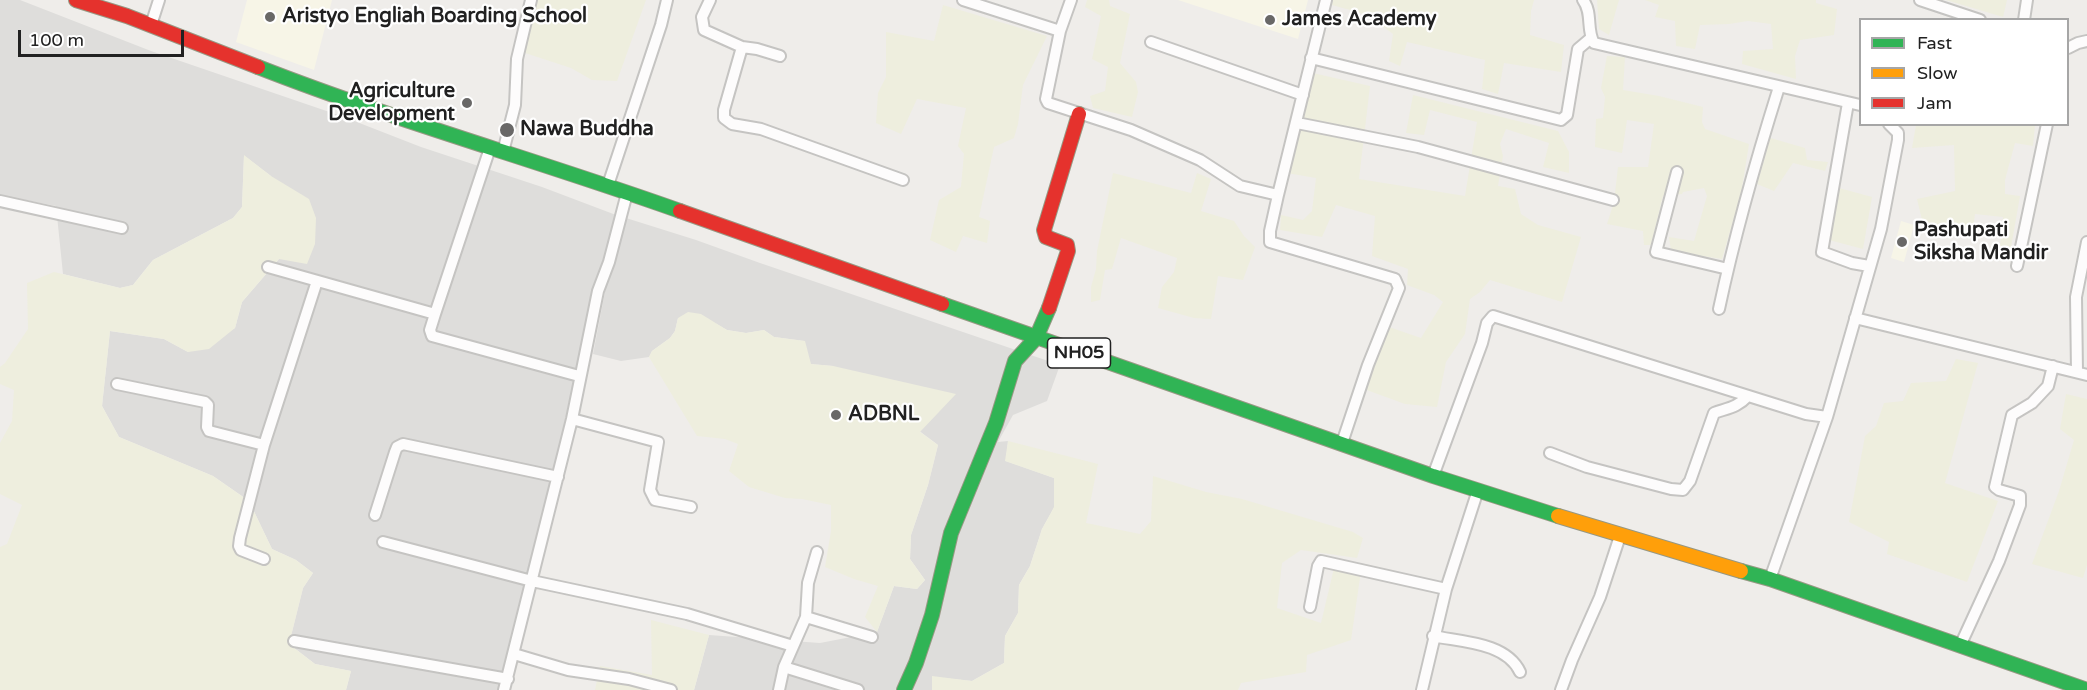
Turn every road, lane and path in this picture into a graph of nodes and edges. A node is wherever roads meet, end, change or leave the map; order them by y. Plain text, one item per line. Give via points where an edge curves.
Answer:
1 (76, 0) edge
2 (159, 0) edge
3 (531, 0) edge
4 (667, 0) edge
5 (710, 0) edge
6 (963, 0) edge
7 (1071, 0) edge
8 (1326, 0) edge
9 (1583, 0) edge
10 (1920, 0) edge
11 (2027, 0) edge
12 (1974, 18) edge
13 (2024, 18) edge
14 (152, 25) junction
15 (1060, 31) junction
16 (1591, 38) junction
17 (1151, 42) dead end
18 (742, 47) junction
19 (780, 56) dead end
20 (1311, 58) junction
21 (1779, 87) junction
22 (1303, 95) junction
23 (1848, 103) junction
24 (1859, 105) edge
25 (1079, 114) junction
26 (1297, 123) junction
27 (2047, 126) edge
28 (1901, 129) edge
29 (497, 150) junction
30 (1677, 172) dead end
31 (903, 180) dead end
32 (608, 185) junction
33 (627, 193) junction
34 (1278, 195) junction
35 (1613, 200) dead end
36 (0, 201) edge
37 (122, 228) dead end
38 (2087, 242) edge
39 (1869, 266) junction
40 (2017, 266) dead end
41 (268, 267) dead end
42 (1728, 269) junction
43 (317, 280) junction
44 (1719, 309) dead end
45 (435, 314) junction
46 (1856, 318) junction
47 (1036, 338) junction
48 (2053, 366) junction
49 (2082, 373) edge
50 (579, 376) junction
51 (117, 384) dead end
52 (1748, 396) junction
53 (1827, 417) junction
54 (572, 419) junction
55 (1342, 443) junction
56 (264, 445) junction
57 (1551, 453) dead end
58 (1433, 476) junction
59 (558, 477) junction
60 (1478, 490) junction
61 (691, 507) dead end
62 (375, 515) dead end
63 (1620, 536) junction
64 (383, 542) dead end
65 (817, 552) dead end
66 (264, 558) dead end
67 (1770, 579) junction
68 (532, 582) junction
69 (1446, 589) junction
70 (1310, 607) dead end
71 (806, 617) junction
72 (872, 636) dead end
73 (1433, 636) junction
74 (294, 641) dead end
75 (793, 646) junction
76 (1960, 646) junction
77 (514, 654) junction
78 (784, 667) junction
79 (1520, 672) dead end
80 (506, 685) edge
81 (671, 690) edge
82 (779, 690) edge
83 (858, 690) edge
84 (904, 690) edge
85 (1422, 690) edge
86 (1561, 690) edge
87 (2087, 690) edge

1 - 14 main road, NH05
2 - 14 street
3 - 29 street via 517,59 515,105
4 - 32 street
5 - 18 street via 702,16 704,30
6 - 15 street
7 - 15 street
8 - 20 street
9 - 16 street via 1588,6
10 - 12 street
11 - 13 street
14 - 29 main road, NH05 via 301,84
15 - 25 street via 1046,99
16 - 20 street via 1578,49 1567,115 1561,120
16 - 21 street via 1594,43 1617,49
17 - 22 street
18 - 19 street
18 - 31 street via 724,118 732,124 761,129
20 - 22 street
21 - 23 street
21 - 42 street
22 - 26 street
23 - 24 street
23 - 39 street via 1822,252
25 - 34 street via 1131,130 1200,160 1240,186
25 - 47 main road via 1044,230 1046,237 1067,245 1068,251
26 - 34 street
26 - 35 street via 1418,147
27 - 40 street
28 - 39 street via 1881,229
29 - 32 main road, NH05
29 - 45 street
30 - 42 street via 1656,252
32 - 33 main road, NH05
33 - 47 main road, NH05
33 - 50 street via 598,291
34 - 55 street via 1270,242 1395,279 1398,288
36 - 37 street
38 - 49 street via 2076,297
39 - 46 street
41 - 43 street
42 - 44 street
43 - 45 street
43 - 56 street
45 - 50 street via 432,336
46 - 48 street
46 - 53 street
47 - 55 main road, NH05
47 - 84 main road via 1015,361 996,423 951,533 932,615
48 - 49 street
48 - 76 street via 2048,386 2032,403 2012,415 1995,487 2020,496 2020,505
50 - 54 street
51 - 56 street via 205,402 209,431
52 - 53 street
52 - 57 street via 1730,409 1714,413 1683,490 1587,467
52 - 58 street via 1493,316 1487,323
53 - 67 street
54 - 59 street
54 - 61 street via 658,442 650,490 655,500
55 - 58 main road, NH05
56 - 66 street via 239,546 247,554
58 - 60 main road, NH05
59 - 62 street via 403,444 395,452
59 - 68 street
60 - 63 main road, NH05
60 - 69 street
63 - 67 main road, NH05
63 - 86 street via 1600,597
64 - 68 street
65 - 71 street via 808,583
67 - 76 main road, NH05
68 - 75 street via 687,614
68 - 77 street
69 - 70 street via 1321,561
69 - 73 street
71 - 72 street
71 - 75 street
73 - 79 street via 1499,652
73 - 85 street
74 - 80 street
75 - 78 street
76 - 87 main road, NH05
77 - 80 street
77 - 81 street via 568,670
78 - 82 street
78 - 83 street

